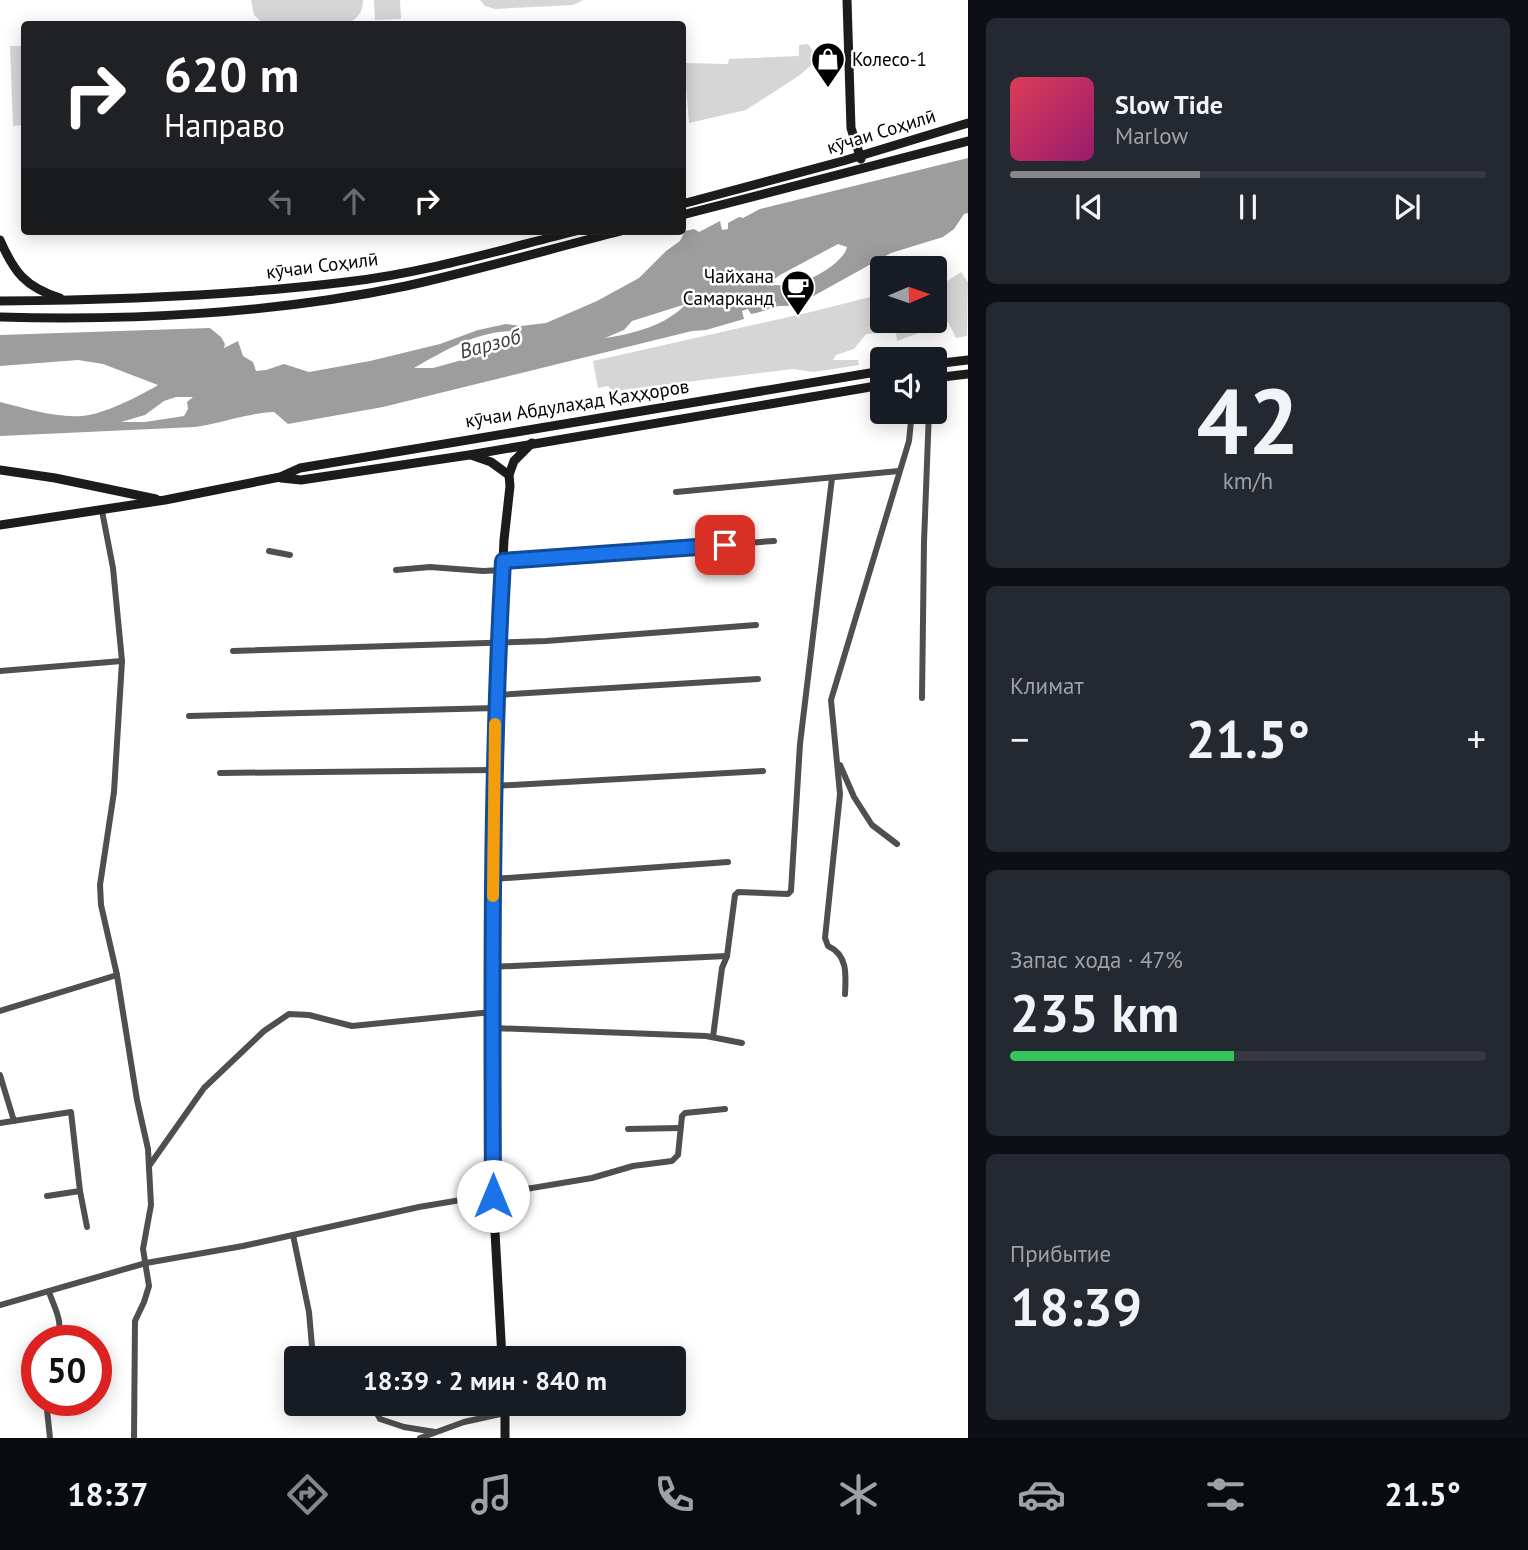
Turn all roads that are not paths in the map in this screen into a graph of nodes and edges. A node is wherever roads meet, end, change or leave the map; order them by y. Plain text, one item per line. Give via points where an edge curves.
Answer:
1 (847, 0) edge
2 (968, 123) edge
3 (968, 141) edge
4 (860, 156) junction
5 (865, 167) junction
6 (686, 203) edge
7 (686, 214) edge
8 (560, 235) edge
9 (605, 235) edge
10 (0, 240) edge
11 (212, 293) junction
12 (68, 300) junction
13 (0, 301) edge
14 (214, 311) junction
15 (0, 317) edge
16 (968, 360) edge
17 (947, 362) edge
18 (870, 373) edge
19 (968, 374) edge
20 (947, 376) edge
21 (870, 387) edge
22 (911, 424) edge
23 (929, 424) edge
24 (532, 443) junction
25 (469, 455) junction
26 (0, 470) edge
27 (899, 471) junction
28 (509, 475) junction
29 (280, 477) junction
30 (832, 478) junction
31 (676, 492) dead end
32 (164, 500) junction
33 (102, 511) junction
34 (0, 525) edge
35 (774, 541) dead end
36 (269, 551) dead end
37 (290, 555) dead end
38 (503, 565) junction
39 (396, 570) dead end
40 (757, 625) dead end
41 (500, 642) junction
42 (233, 651) dead end
43 (122, 661) junction
44 (0, 671) edge
45 (758, 679) dead end
46 (497, 695) junction
47 (922, 698) dead end
48 (496, 708) junction
49 (189, 716) dead end
50 (837, 757) junction
51 (494, 770) junction
52 (763, 771) dead end
53 (220, 773) dead end
54 (494, 786) junction
55 (897, 844) dead end
56 (728, 862) dead end
57 (493, 879) junction
58 (727, 956) junction
59 (491, 967) junction
60 (117, 975) junction
61 (845, 994) dead end
62 (0, 1011) edge
63 (492, 1012) junction
64 (493, 1028) junction
65 (713, 1037) junction
66 (742, 1044) dead end
67 (0, 1075) edge
68 (725, 1109) dead end
69 (14, 1121) junction
70 (0, 1123) edge
71 (680, 1128) junction
72 (628, 1129) dead end
73 (149, 1167) junction
74 (80, 1191) junction
75 (47, 1196) dead end
76 (493, 1196) junction
77 (88, 1227) dead end
78 (293, 1235) junction
79 (146, 1263) junction
80 (49, 1292) junction
81 (0, 1305) edge
82 (59, 1325) edge
83 (312, 1346) edge
84 (501, 1346) edge
85 (48, 1416) edge
86 (378, 1416) edge
87 (482, 1416) edge
88 (505, 1416) edge
89 (437, 1432) junction
90 (50, 1438) edge
91 (134, 1438) edge
92 (420, 1438) edge
93 (505, 1438) edge

1 - 4 main road via 851,128
2 - 4 main road, кӯчаи Соҳилӣ
3 - 5 main road
4 - 5 main road
4 - 6 main road, кӯчаи Соҳилӣ
5 - 7 main road
8 - 11 main road, кӯчаи Соҳилӣ via 349,282
9 - 14 main road via 406,286
10 - 12 main road via 21,278 41,292
11 - 12 main road, кӯчаи Соҳилӣ
11 - 14 main road via 219,301
12 - 13 main road, кӯчаи Соҳилӣ
14 - 15 main road via 69,319
16 - 17 main road
18 - 29 main road, кӯчаи Абдулаҳад Қаҳҳоров via 300,468
19 - 20 main road
21 - 24 main road, кӯчаи Абдулаҳад Қаҳҳоров
22 - 27 street
23 - 47 street
24 - 25 main road, кӯчаи Абдулаҳад Қаҳҳоров
24 - 28 main road via 514,461
25 - 28 main road via 491,461
25 - 29 main road, кӯчаи Абдулаҳад Қаҳҳоров via 301,480
26 - 32 main road, кӯчаи Абдулаҳад Қаҳҳоров
27 - 30 street
27 - 50 street via 831,700
28 - 38 main road
29 - 32 main road, кӯчаи Абдулаҳад Қаҳҳоров
30 - 31 street
30 - 58 street via 800,744 791,891 737,893
32 - 33 main road, кӯчаи Абдулаҳад Қаҳҳоров
33 - 34 main road, кӯчаи Абдулаҳад Қаҳҳоров
33 - 43 street
35 - 38 street
36 - 37 street
38 - 39 street via 482,571
38 - 41 main road
40 - 41 street
41 - 42 street
41 - 46 main road
43 - 44 street
43 - 60 street via 114,792 100,885
45 - 46 street
46 - 48 main road
48 - 49 street
48 - 51 main road
50 - 55 street via 872,825
50 - 61 street via 840,794 825,938 844,963
51 - 53 street
51 - 54 main road
52 - 54 street
54 - 57 main road
56 - 57 street
57 - 59 main road
58 - 59 street
58 - 65 street
59 - 63 main road
60 - 62 street
60 - 73 street
63 - 64 main road
63 - 73 street via 352,1026 289,1013 204,1088
64 - 65 street
64 - 76 main road
65 - 66 street
67 - 69 street
68 - 71 street via 685,1113
69 - 70 street
69 - 74 street via 71,1112
71 - 72 street
71 - 76 street via 678,1155 672,1160
73 - 79 street
74 - 75 street
74 - 77 street
76 - 78 street
76 - 84 main road
78 - 79 street
78 - 83 street
79 - 80 street
79 - 91 street via 149,1286 135,1321
80 - 81 street
80 - 82 street
85 - 90 street
86 - 89 street via 404,1427
87 - 89 street
88 - 93 main road
89 - 92 street

